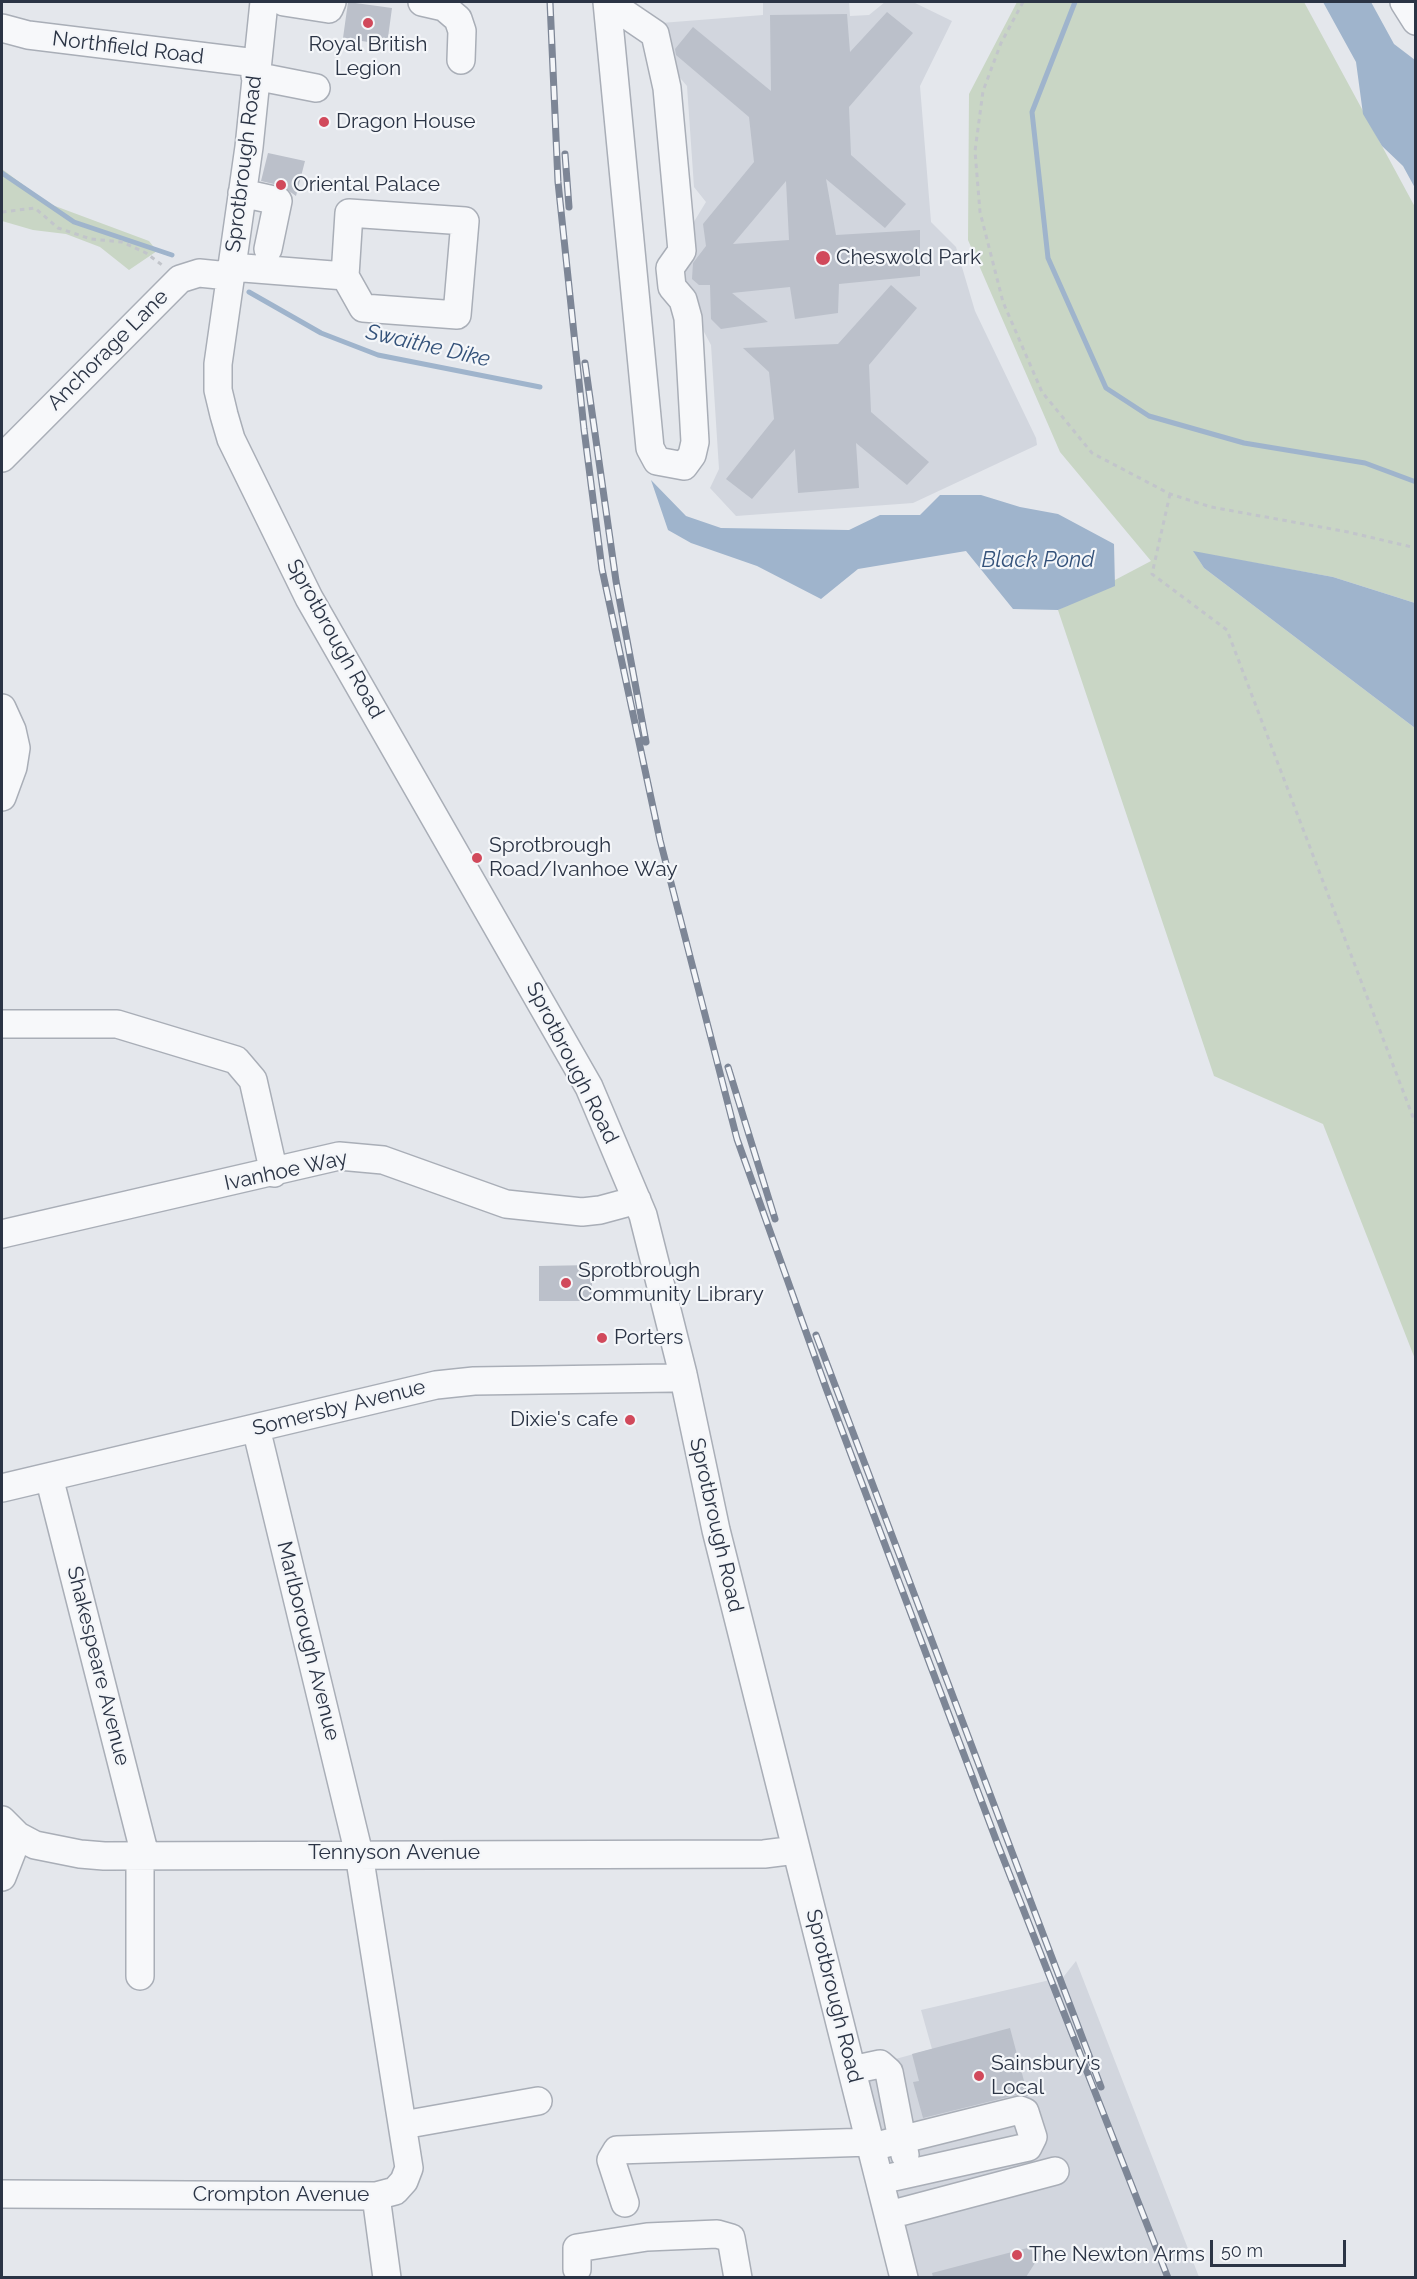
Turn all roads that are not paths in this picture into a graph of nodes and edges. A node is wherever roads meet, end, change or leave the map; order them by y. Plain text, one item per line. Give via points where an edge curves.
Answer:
1 (264, 2) edge
2 (284, 2) edge
3 (332, 2) edge
4 (422, 2) edge
5 (607, 2) edge
6 (1404, 2) edge
7 (1416, 21) edge
8 (2, 28) edge
9 (461, 60) dead end
10 (256, 70) junction
11 (316, 88) dead end
12 (242, 193) junction
13 (268, 249) dead end
14 (230, 272) junction
15 (671, 275) junction
16 (345, 276) junction
17 (633, 278) junction
18 (2, 458) edge
19 (2, 708) edge
20 (2, 797) edge
21 (2, 1024) edge
22 (274, 1173) junction
23 (637, 1200) junction
24 (2, 1234) edge
25 (683, 1374) junction
26 (256, 1428) junction
27 (49, 1477) junction
28 (2, 1488) edge
29 (10, 1828) edge
30 (796, 1850) junction
31 (359, 1854) junction
32 (142, 1855) junction
33 (2, 1877) edge
34 (140, 1976) dead end
35 (852, 2070) junction
36 (538, 2101) dead end
37 (403, 2125) junction
38 (902, 2139) junction
39 (871, 2145) junction
40 (1055, 2171) dead end
41 (909, 2174) junction
42 (879, 2180) junction
43 (2, 2194) edge
44 (376, 2196) junction
45 (625, 2203) dead end
46 (889, 2215) junction
47 (577, 2269) dead end
48 (387, 2277) edge
49 (738, 2277) edge
50 (904, 2277) edge

1 - 10 street, Sprotbrough Road
2 - 3 street via 329,9
4 - 9 street via 444,7 458,19 462,31
5 - 15 street via 655,34 667,88 682,251 670,268
5 - 17 street
6 - 7 street
8 - 10 street, Northfield Road
10 - 11 street, Northfield Road
10 - 12 street, Sprotbrough Road
12 - 13 street via 278,201
12 - 14 street, Sprotbrough Road
14 - 16 street, Anchorage Lane
14 - 18 street, Anchorage Lane via 198,273 180,279
14 - 23 street, Sprotbrough Road via 218,390 231,439 309,598 589,1087
15 - 17 street
15 - 17 street via 672,287 683,300 688,318 694,442 692,455 684,466 657,461 650,448
16 - 16 street via 350,213 465,221 458,315 363,308
19 - 20 street via 16,748
21 - 22 street via 117,1024 236,1060 253,1080
22 - 23 street, Ivanhoe Way via 339,1156 363,1156 506,1204 582,1212
22 - 24 street, Ivanhoe Way
23 - 25 street, Sprotbrough Road
25 - 26 street, Somersby Avenue via 672,1378 436,1385
25 - 30 street, Sprotbrough Road via 716,1530
26 - 27 street, Somersby Avenue
26 - 31 street, Marlborough Avenue
27 - 28 street, Somersby Avenue
27 - 32 street, Shakespeare Avenue
29 - 32 street, Tennyson Avenue via 36,1845 80,1854
29 - 33 street
30 - 31 street, Tennyson Avenue via 764,1854
30 - 35 street, Sprotbrough Road
31 - 32 street, Tennyson Avenue
31 - 37 street, Crompton Avenue
32 - 34 street, Shakespeare Avenue
35 - 38 street via 880,2064 889,2072
35 - 39 street, Sprotbrough Road
36 - 37 street
37 - 44 street, Crompton Avenue via 409,2168 405,2181 395,2191
38 - 39 street
38 - 41 street
38 - 41 street via 1020,2110 1025,2112 1033,2137 1028,2148
39 - 42 street, Sprotbrough Road
39 - 45 street via 617,2150 611,2160
40 - 46 street
41 - 42 street
42 - 46 street, Sprotbrough Road
43 - 44 street, Crompton Avenue
44 - 48 street
46 - 50 street, Sprotbrough Road
47 - 49 street via 577,2248 647,2237 717,2234 731,2238

